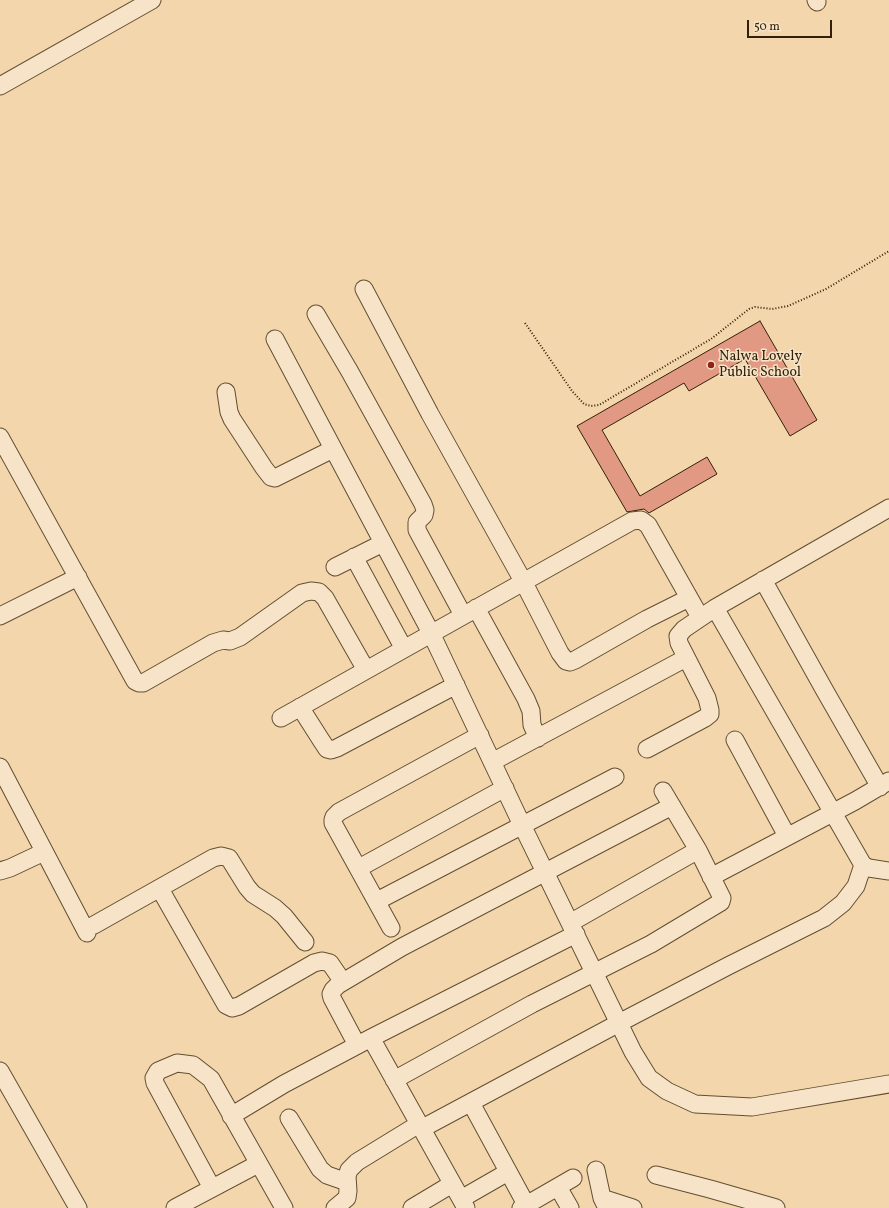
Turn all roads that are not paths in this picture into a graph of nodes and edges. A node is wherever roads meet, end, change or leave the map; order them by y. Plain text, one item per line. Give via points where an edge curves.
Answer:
1 (152, 0) edge
2 (0, 86) edge
3 (364, 289) dead end
4 (316, 314) dead end
5 (275, 339) dead end
6 (226, 392) dead end
7 (0, 438) edge
8 (333, 449) junction
9 (889, 508) edge
10 (383, 543) junction
11 (354, 557) junction
12 (335, 567) dead end
13 (78, 577) junction
14 (763, 580) junction
15 (523, 581) junction
16 (689, 598) junction
17 (715, 608) junction
18 (470, 612) junction
19 (0, 616) edge
20 (700, 617) junction
21 (431, 634) junction
22 (404, 649) junction
23 (686, 658) junction
24 (366, 670) junction
25 (456, 685) junction
26 (300, 708) junction
27 (281, 718) dead end
28 (480, 735) junction
29 (538, 738) junction
30 (735, 740) dead end
31 (647, 749) dead end
32 (492, 762) junction
33 (0, 767) edge
34 (615, 777) dead end
35 (884, 784) edge
36 (505, 788) junction
37 (663, 791) dead end
38 (672, 806) junction
39 (832, 813) junction
40 (522, 825) junction
41 (787, 836) junction
42 (698, 850) junction
43 (44, 852) junction
44 (863, 865) junction
45 (359, 868) junction
46 (0, 871) edge
47 (889, 871) edge
48 (545, 872) junction
49 (711, 877) junction
50 (160, 889) junction
51 (376, 901) junction
52 (391, 928) dead end
53 (573, 929) junction
54 (305, 942) dead end
55 (594, 972) junction
56 (343, 982) junction
57 (619, 1023) junction
58 (364, 1041) junction
59 (0, 1071) edge
60 (394, 1080) junction
61 (889, 1084) edge
62 (471, 1103) junction
63 (231, 1116) junction
64 (289, 1118) dead end
65 (420, 1127) junction
66 (258, 1164) junction
67 (596, 1170) dead end
68 (508, 1172) junction
69 (656, 1175) dead end
70 (573, 1178) dead end
71 (348, 1182) junction
72 (452, 1184) junction
73 (558, 1187) junction
74 (212, 1188) junction
75 (463, 1203) edge
76 (605, 1203) edge
77 (525, 1207) edge
78 (78, 1208) edge
79 (175, 1208) edge
80 (284, 1208) edge
81 (335, 1208) edge
82 (412, 1208) edge
83 (570, 1208) edge
84 (633, 1208) edge
85 (776, 1208) edge

1 - 2 street
3 - 15 street
4 - 18 street via 423,504 424,515 417,522 417,530
5 - 8 street
6 - 8 street via 232,419 271,476 275,478
7 - 13 street
8 - 10 street
9 - 14 street
10 - 11 street
10 - 21 street
11 - 12 street
11 - 22 street
13 - 19 street
13 - 24 street via 139,683 213,643 240,637 302,593 311,591 319,592 325,598
14 - 17 street
14 - 35 street via 825,691
15 - 16 street via 632,521 641,520 648,525
15 - 16 street via 560,653 570,662
15 - 18 street
16 - 20 street
17 - 20 street
17 - 39 street
18 - 21 street
18 - 29 street via 526,699
20 - 23 street via 678,636
21 - 22 street
21 - 25 street
22 - 24 street
23 - 29 street
23 - 31 street via 707,698 710,714
24 - 26 street
25 - 26 street via 331,750 327,749
25 - 28 street
26 - 27 street
28 - 32 street
28 - 45 street via 334,816 333,824
29 - 32 street
30 - 41 street
32 - 36 street
33 - 43 street
34 - 40 street
35 - 39 street
36 - 40 street
36 - 45 street
37 - 38 street
38 - 42 street
38 - 48 street
39 - 41 street
39 - 44 street
40 - 48 street
40 - 51 street
41 - 49 street
42 - 49 street
42 - 53 street
43 - 46 street
43 - 50 street via 90,929
44 - 47 street
44 - 57 street via 856,886 848,897 824,918
45 - 51 street
48 - 53 street
48 - 56 street via 402,947
49 - 55 street via 722,898 718,905
50 - 54 street via 213,858 229,858 253,894 284,916
50 - 56 street via 226,1005 232,1008 239,1006 314,963 322,961 330,962
51 - 52 street
53 - 55 street
53 - 58 street
55 - 57 street
55 - 60 street
56 - 58 street via 333,990 332,998
57 - 61 street via 649,1078 667,1091 695,1104 752,1107
57 - 62 street
58 - 60 street
58 - 63 street
59 - 78 street
60 - 65 street
62 - 65 street
62 - 68 street
63 - 66 street
63 - 74 street via 211,1080 192,1064 176,1063 158,1071 154,1078
64 - 71 street via 320,1169 327,1175
65 - 71 street via 356,1162 349,1170
65 - 72 street
66 - 74 street
66 - 80 street
67 - 76 street
68 - 75 street
68 - 77 street
69 - 85 street
70 - 73 street
71 - 81 street via 347,1198
72 - 75 street
72 - 82 street
73 - 77 street
73 - 83 street
74 - 79 street
76 - 84 street

